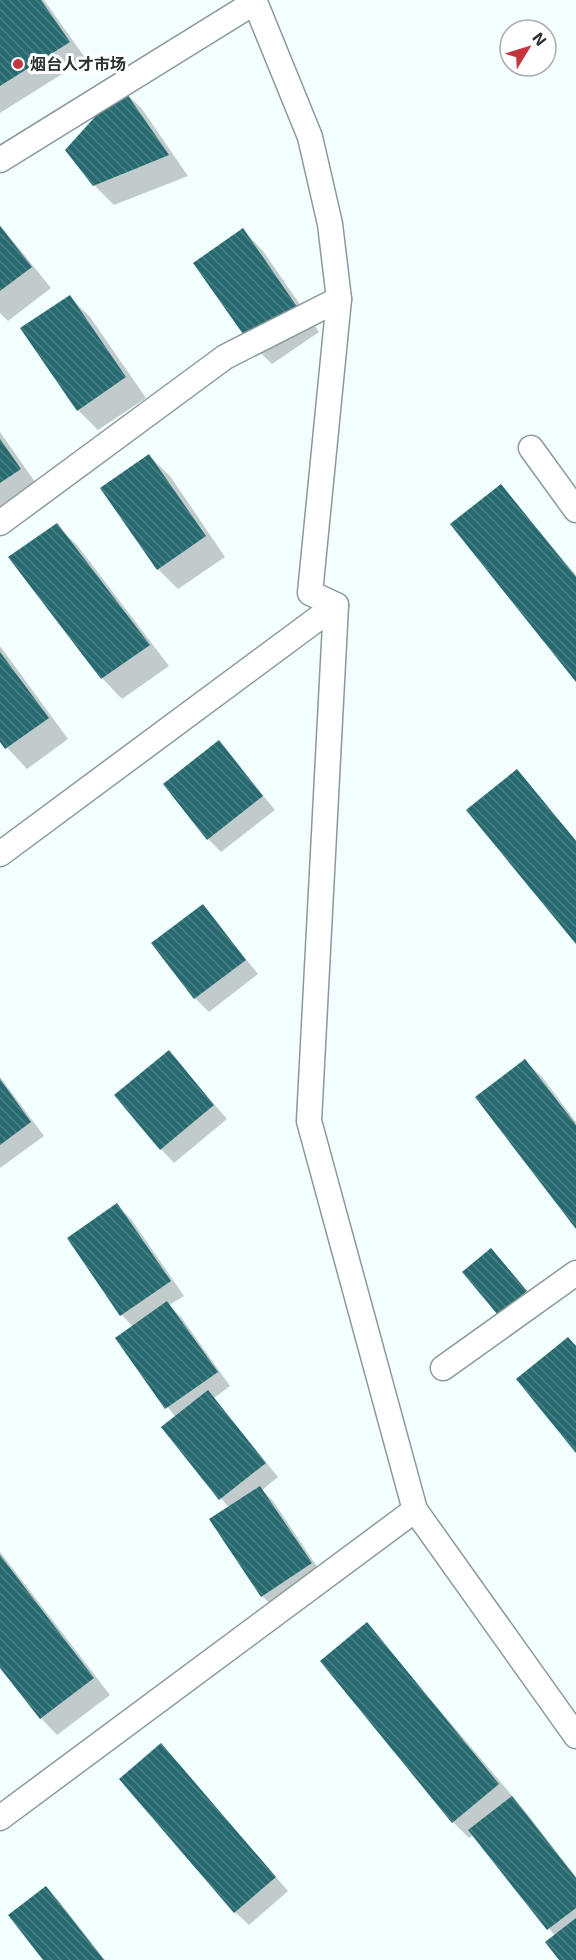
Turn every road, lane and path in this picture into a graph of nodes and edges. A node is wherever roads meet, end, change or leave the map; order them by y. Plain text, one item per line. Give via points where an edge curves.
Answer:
1 (0, 160) edge
2 (339, 299) junction
3 (531, 448) dead end
4 (576, 510) edge
5 (0, 524) edge
6 (336, 605) junction
7 (0, 854) edge
8 (576, 1273) edge
9 (443, 1368) dead end
10 (415, 1510) junction
11 (576, 1736) edge
12 (0, 1818) edge

1 - 2 street via 255,2 310,136 330,224
2 - 5 street via 225,357
2 - 6 street via 310,593
3 - 4 street
6 - 7 street
6 - 10 street via 309,1121
8 - 9 street
10 - 11 street
10 - 12 street

